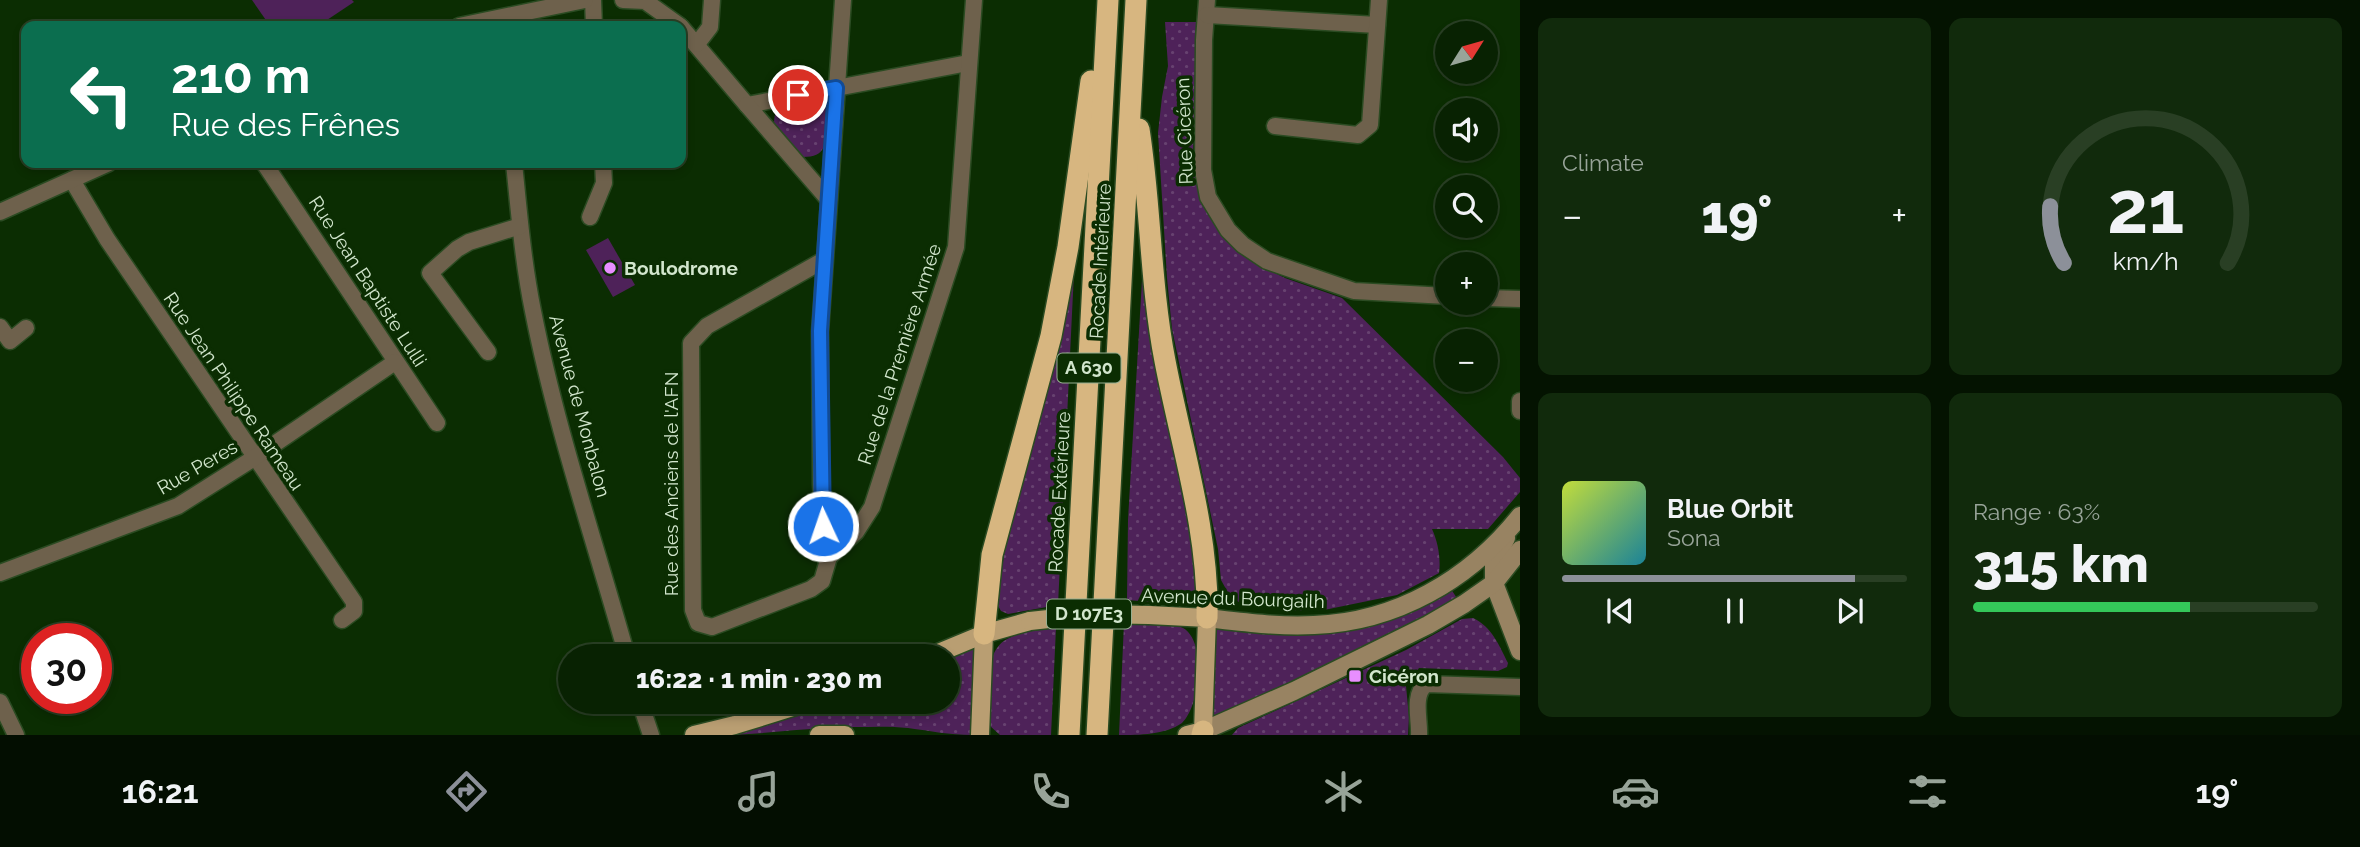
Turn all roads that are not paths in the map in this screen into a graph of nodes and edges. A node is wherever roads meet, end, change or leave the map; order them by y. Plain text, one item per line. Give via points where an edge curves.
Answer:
1 (584, 0) edge
2 (593, 0) edge
3 (622, 0) edge
4 (712, 0) edge
5 (843, 0) edge
6 (974, 0) edge
7 (1102, 0) edge
8 (1108, 0) edge
9 (1136, 0) edge
10 (1379, 0) edge
11 (1207, 8) edge
12 (504, 14) edge
13 (478, 21) edge
14 (594, 21) edge
15 (673, 21) edge
16 (1377, 25) junction
17 (686, 32) edge
18 (697, 44) junction
19 (968, 63) junction
20 (836, 88) junction
21 (1132, 88) junction
22 (747, 105) junction
23 (1275, 126) dead end
24 (98, 168) edge
25 (267, 168) edge
26 (514, 168) edge
27 (603, 168) edge
28 (72, 180) junction
29 (828, 199) junction
30 (0, 212) edge
31 (590, 217) dead end
32 (520, 226) junction
33 (824, 260) junction
34 (1435, 295) edge
35 (1498, 298) edge
36 (1520, 299) edge
37 (0, 327) edge
38 (26, 328) dead end
39 (488, 352) dead end
40 (395, 362) junction
41 (1520, 401) edge
42 (1520, 411) edge
43 (436, 423) dead end
44 (254, 458) junction
45 (1515, 522) edge
46 (1520, 550) edge
47 (829, 556) junction
48 (1465, 571) junction
49 (0, 573) edge
50 (1494, 583) junction
51 (1207, 618) junction
52 (342, 620) dead end
53 (984, 634) junction
54 (623, 644) edge
55 (960, 644) edge
56 (1520, 651) edge
57 (1520, 687) edge
58 (0, 702) edge
59 (644, 714) edge
60 (770, 714) edge
61 (1197, 734) edge
62 (16, 735) edge
63 (650, 735) edge
64 (694, 735) edge
65 (819, 735) edge
66 (845, 735) edge
67 (980, 735) edge
68 (1069, 735) edge
69 (1097, 735) edge
70 (1419, 735) edge

1 - 12 street
2 - 14 street
3 - 15 street via 645,1
4 - 18 street via 710,27
5 - 20 street
6 - 19 street, Rue de la Première Armée
7 - 53 highway via 1068,247 1051,335 992,555
8 - 68 highway, Rocade Extérieure / A 630
9 - 21 highway, Rocade Intérieure / A 630
10 - 16 street
11 - 16 street
11 - 34 street, Rue Cicéron via 1203,170 1208,197 1228,230 1267,261 1354,291
12 - 13 street
16 - 23 street via 1370,125 1358,135
17 - 18 street
18 - 22 street
19 - 20 street
19 - 47 street, Rue de la Première Armée via 956,247 872,507 856,532
20 - 22 street
20 - 29 street
21 - 51 highway via 1146,175 1156,306 1196,508 1208,589
21 - 69 highway, Rocade Intérieure / A 630
22 - 29 street
24 - 28 street
25 - 40 street, Rue Jean Baptiste Lulli
26 - 32 street, Avenue de Monbalon
27 - 31 street via 604,183
28 - 30 street
28 - 44 street, Rue Jean Philippe Rameau
29 - 33 street
32 - 39 street via 469,242 430,273
32 - 54 street, Avenue de Monbalon via 532,310 559,425
33 - 47 street via 821,484
33 - 47 street, Rue des Anciens de l'AFN via 707,326 691,343 693,610 698,623 712,626 811,589 822,581
35 - 36 street
37 - 38 street via 9,341
40 - 43 street, Rue Jean Baptiste Lulli
40 - 44 street, Rue Peres
41 - 42 street
44 - 49 street, Rue Peres via 178,506
44 - 52 street, Rue Jean Philippe Rameau via 354,602 354,611
45 - 48 main road, Avenue du Bourgailh
45 - 50 main road, Avenue du Bourgailh via 1494,562
46 - 50 main road
48 - 50 main road
48 - 51 main road, Avenue du Bourgailh / D 107E3 via 1415,602 1363,620 1291,625
50 - 56 main road
50 - 61 main road via 1411,635
51 - 53 main road, Avenue du Bourgailh / D 107E3, bridge via 1094,614 1030,621
51 - 61 main road
53 - 55 main road, Avenue du Bourgailh / D 107E3
53 - 67 main road
57 - 70 street via 1426,684 1419,692
58 - 62 street
59 - 63 street
60 - 64 main road
65 - 66 main road

